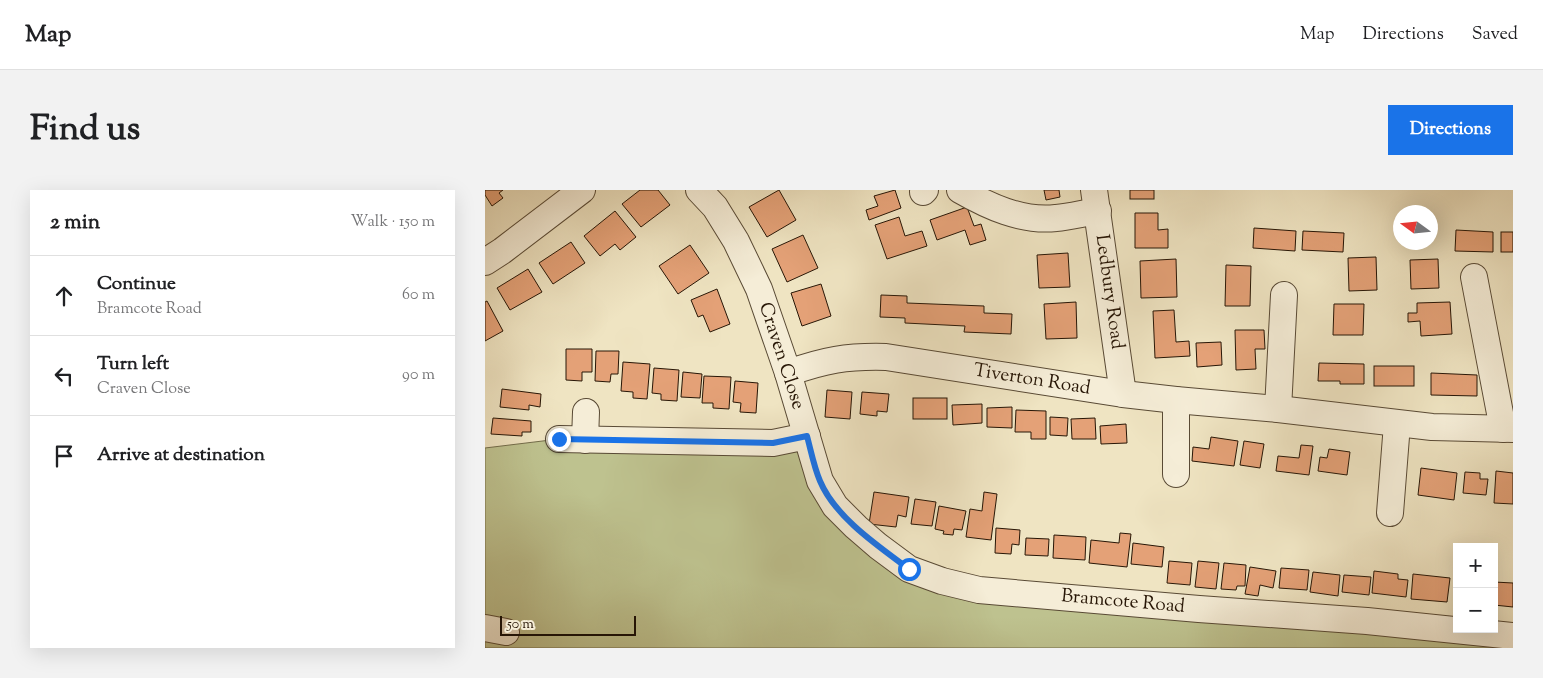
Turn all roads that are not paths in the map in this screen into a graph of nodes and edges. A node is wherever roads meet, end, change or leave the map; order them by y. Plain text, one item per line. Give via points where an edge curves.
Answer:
1 (699, 190) edge
2 (960, 190) edge
3 (565, 195) edge
4 (1096, 200) edge
5 (485, 262) edge
6 (1474, 277) dead end
7 (1284, 296) dead end
8 (788, 373) junction
9 (1123, 394) junction
10 (1176, 400) junction
11 (1278, 409) junction
12 (585, 412) dead end
13 (1397, 424) junction
14 (1508, 429) edge
15 (807, 436) junction
16 (559, 439) dead end
17 (585, 440) junction
18 (1176, 474) dead end
19 (1390, 513) dead end
20 (1513, 636) edge

1 - 8 street, Craven Close via 736,241 759,288
2 - 4 street via 1024,217 1054,219
3 - 5 street
4 - 9 street, Ledbury Road
6 - 14 street, Tiverton Road
7 - 11 street
8 - 9 street, Tiverton Road via 827,360 886,357
8 - 15 street, Craven Close
9 - 10 street, Tiverton Road
10 - 11 street, Tiverton Road
10 - 18 street
11 - 13 street, Tiverton Road
12 - 17 street
13 - 14 street, Tiverton Road
13 - 19 street
15 - 17 street, Craven Close via 773,443
15 - 20 street, Bramcote Road via 820,481 835,506 878,546 909,569 941,581 979,590
16 - 17 street, Craven Close

